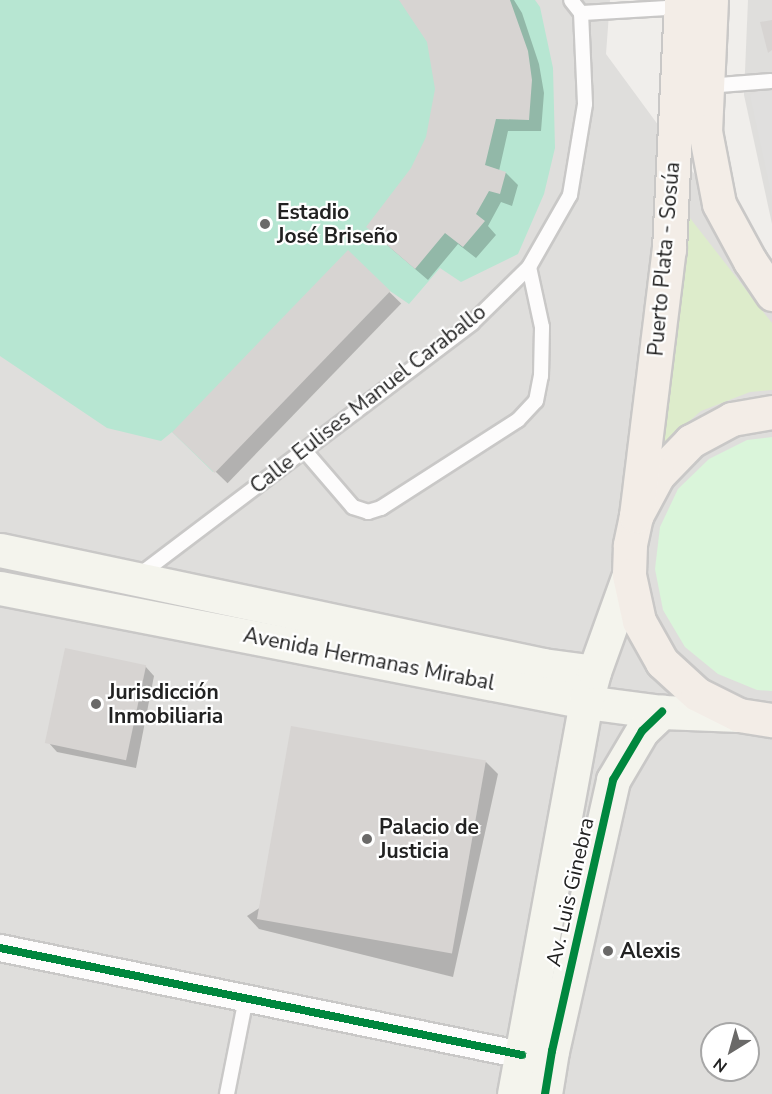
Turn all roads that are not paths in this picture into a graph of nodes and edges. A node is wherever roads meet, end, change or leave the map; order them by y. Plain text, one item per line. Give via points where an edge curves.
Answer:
1 (571, 0) edge
2 (691, 2) edge
3 (581, 13) junction
4 (772, 82) edge
5 (706, 86) junction
6 (529, 267) junction
7 (772, 294) edge
8 (772, 412) edge
9 (304, 450) junction
10 (636, 516) junction
11 (0, 550) edge
12 (628, 574) junction
13 (134, 579) junction
14 (0, 588) edge
15 (590, 687) junction
16 (662, 712) junction
17 (762, 720) edge
18 (0, 948) edge
19 (246, 998) junction
20 (522, 1056) junction
21 (227, 1094) edge
22 (514, 1094) edge
23 (545, 1094) edge

1 - 3 lane
2 - 3 lane
2 - 5 main road, Puerto Plata - Sosúa
2 - 10 main road, Puerto Plata - Sosúa via 669,249
3 - 6 lane, Calle Eulises Manuel Caraballo via 585,104 570,195
4 - 5 lane
5 - 7 main road, Puerto Plata - Sosúa via 705,131 719,204
6 - 9 lane, Calle Eulises Manuel Caraballo via 472,323
6 - 9 lane via 542,327 541,376 536,400 519,420 381,508 368,512 353,507
8 - 10 main road via 732,419 691,441 658,475
9 - 13 lane, Calle Eulises Manuel Caraballo
10 - 12 main road
11 - 13 main road, Avenida Hermanas Mirabal
12 - 15 main road, Av. Luis Ginebra
12 - 17 main road via 639,621 662,662 697,694
13 - 15 main road, Avenida Hermanas Mirabal via 543,665
14 - 15 main road, Avenida Hermanas Mirabal
15 - 16 main road, Avenida Hermanas Mirabal
15 - 20 main road, Av. Luis Ginebra
16 - 17 main road, Avenida Hermanas Mirabal
16 - 23 main road, Av. Luis Ginebra via 642,731 613,780
18 - 19 street
19 - 20 street
19 - 21 lane
20 - 22 main road, Av. Luis Ginebra

